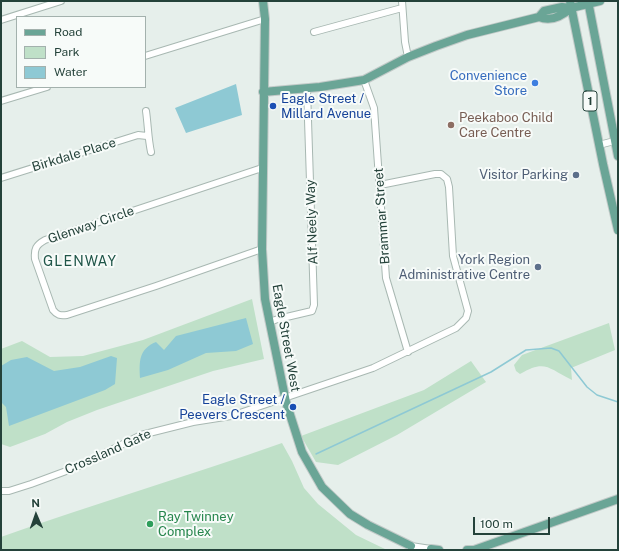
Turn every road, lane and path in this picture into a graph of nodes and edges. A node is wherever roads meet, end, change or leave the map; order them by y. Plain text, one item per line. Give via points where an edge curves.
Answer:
1 (60, 1) edge
2 (263, 1) edge
3 (600, 1) edge
4 (588, 3) edge
5 (402, 4) edge
6 (570, 5) edge
7 (265, 19) junction
8 (1, 20) edge
9 (314, 32) dead end
10 (146, 56) edge
11 (408, 57) junction
12 (364, 80) junction
13 (44, 88) edge
14 (307, 89) junction
15 (263, 92) junction
16 (1, 101) edge
17 (146, 111) dead end
18 (147, 136) junction
19 (616, 141) edge
20 (599, 145) junction
21 (151, 152) dead end
22 (618, 156) edge
23 (262, 168) junction
24 (1, 178) edge
25 (380, 185) junction
26 (618, 230) edge
27 (262, 249) junction
28 (269, 322) junction
29 (408, 352) junction
30 (285, 398) junction
31 (1, 491) edge
32 (618, 499) edge
33 (411, 548) edge
34 (435, 549) edge
35 (466, 550) edge

1 - 8 street
2 - 7 main road, Eagle Street West
3 - 4 main road
4 - 6 main road
4 - 19 main road, 1
5 - 9 street
5 - 11 street
6 - 11 main road via 563,15 546,20 539,16 467,36
6 - 20 main road, 1
7 - 10 street
7 - 15 main road, Eagle Street West
11 - 12 main road
12 - 14 main road
12 - 25 street, Brammar Street via 374,108
13 - 16 street
14 - 15 main road
14 - 28 street, Alf Neely Way via 314,305 312,311
15 - 23 main road, Eagle Street West
17 - 18 street
18 - 21 street
18 - 24 street, Birkdale Place via 138,135
19 - 20 street
19 - 22 main road, 1
20 - 26 main road, 1
23 - 27 main road, Eagle Street West
23 - 27 street, Glenway Circle via 44,240 37,245 34,252 53,310 61,316
25 - 29 street, Brammar Street via 386,278
25 - 29 street, Crossland Gate via 441,174 447,179 449,187 453,256 468,311 466,318 456,328
27 - 28 main road, Eagle Street West
28 - 30 main road, Eagle Street West
29 - 30 street, Crossland Gate via 373,368
30 - 31 street, Crossland Gate via 231,416 141,435 77,467 9,491
30 - 33 main road, Eagle Street West via 302,452 322,487 350,514
32 - 35 main road via 474,550
33 - 34 street, Eagle Street West

